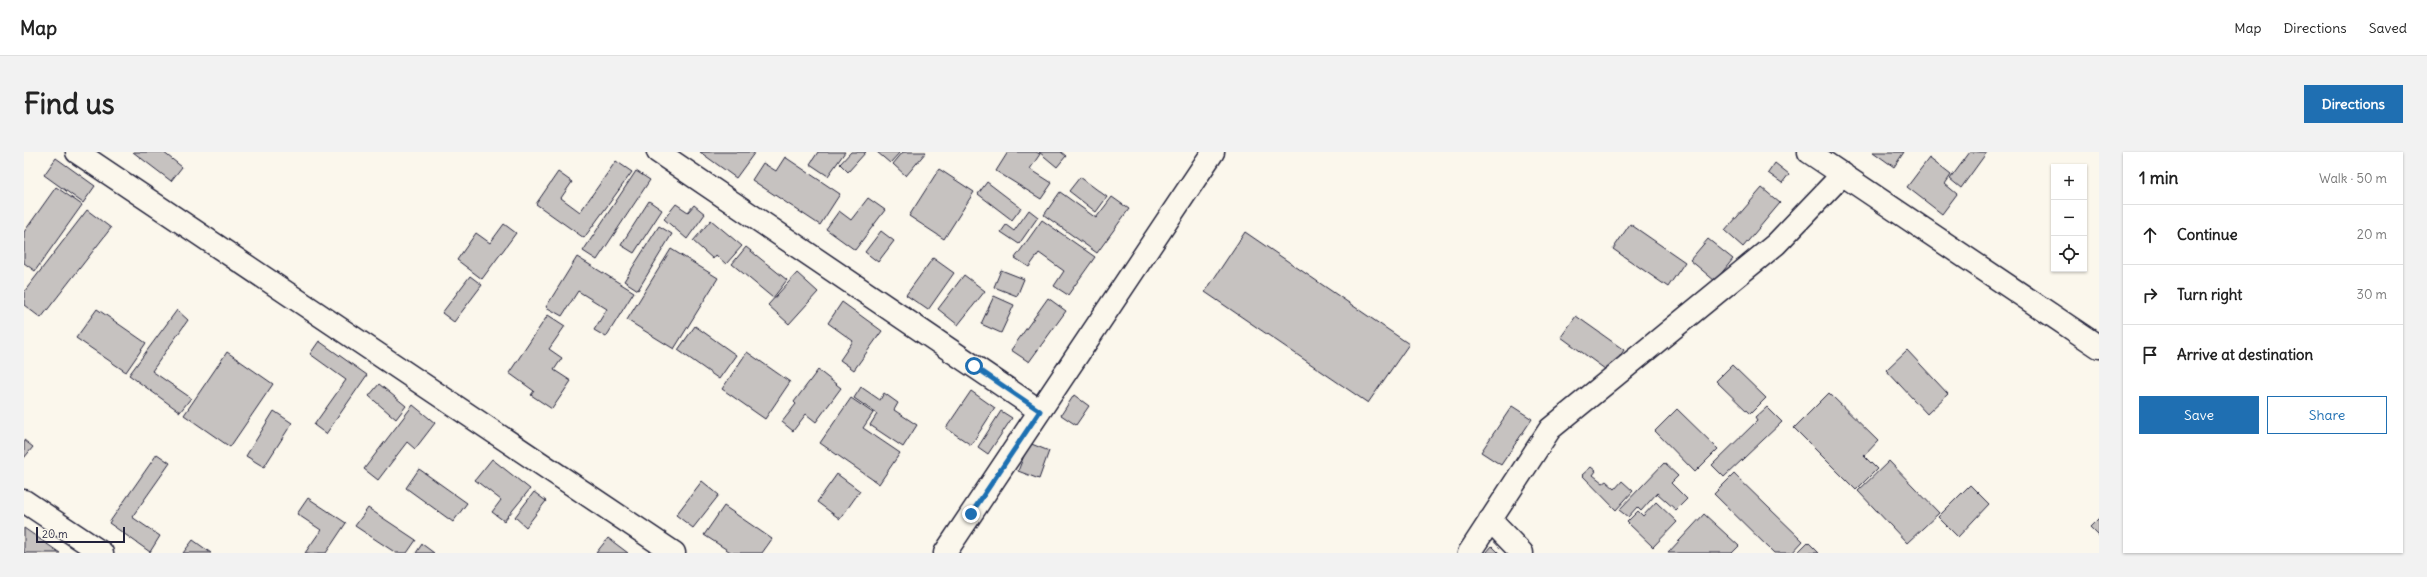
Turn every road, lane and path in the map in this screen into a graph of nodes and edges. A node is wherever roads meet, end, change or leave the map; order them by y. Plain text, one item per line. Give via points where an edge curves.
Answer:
1 (78, 152) edge
2 (658, 152) edge
3 (1213, 152) edge
4 (1809, 152) edge
5 (1842, 174) junction
6 (2099, 346) edge
7 (1040, 411) junction
8 (24, 501) edge
9 (1490, 520) junction
10 (102, 553) edge
11 (674, 553) edge
12 (945, 553) edge
13 (1469, 553) edge
14 (1522, 553) edge

1 - 11 street
2 - 7 street
3 - 7 street
4 - 5 street
5 - 6 street
5 - 9 street via 1776,244 1550,429
7 - 12 street
8 - 10 street
9 - 13 street
9 - 14 street

